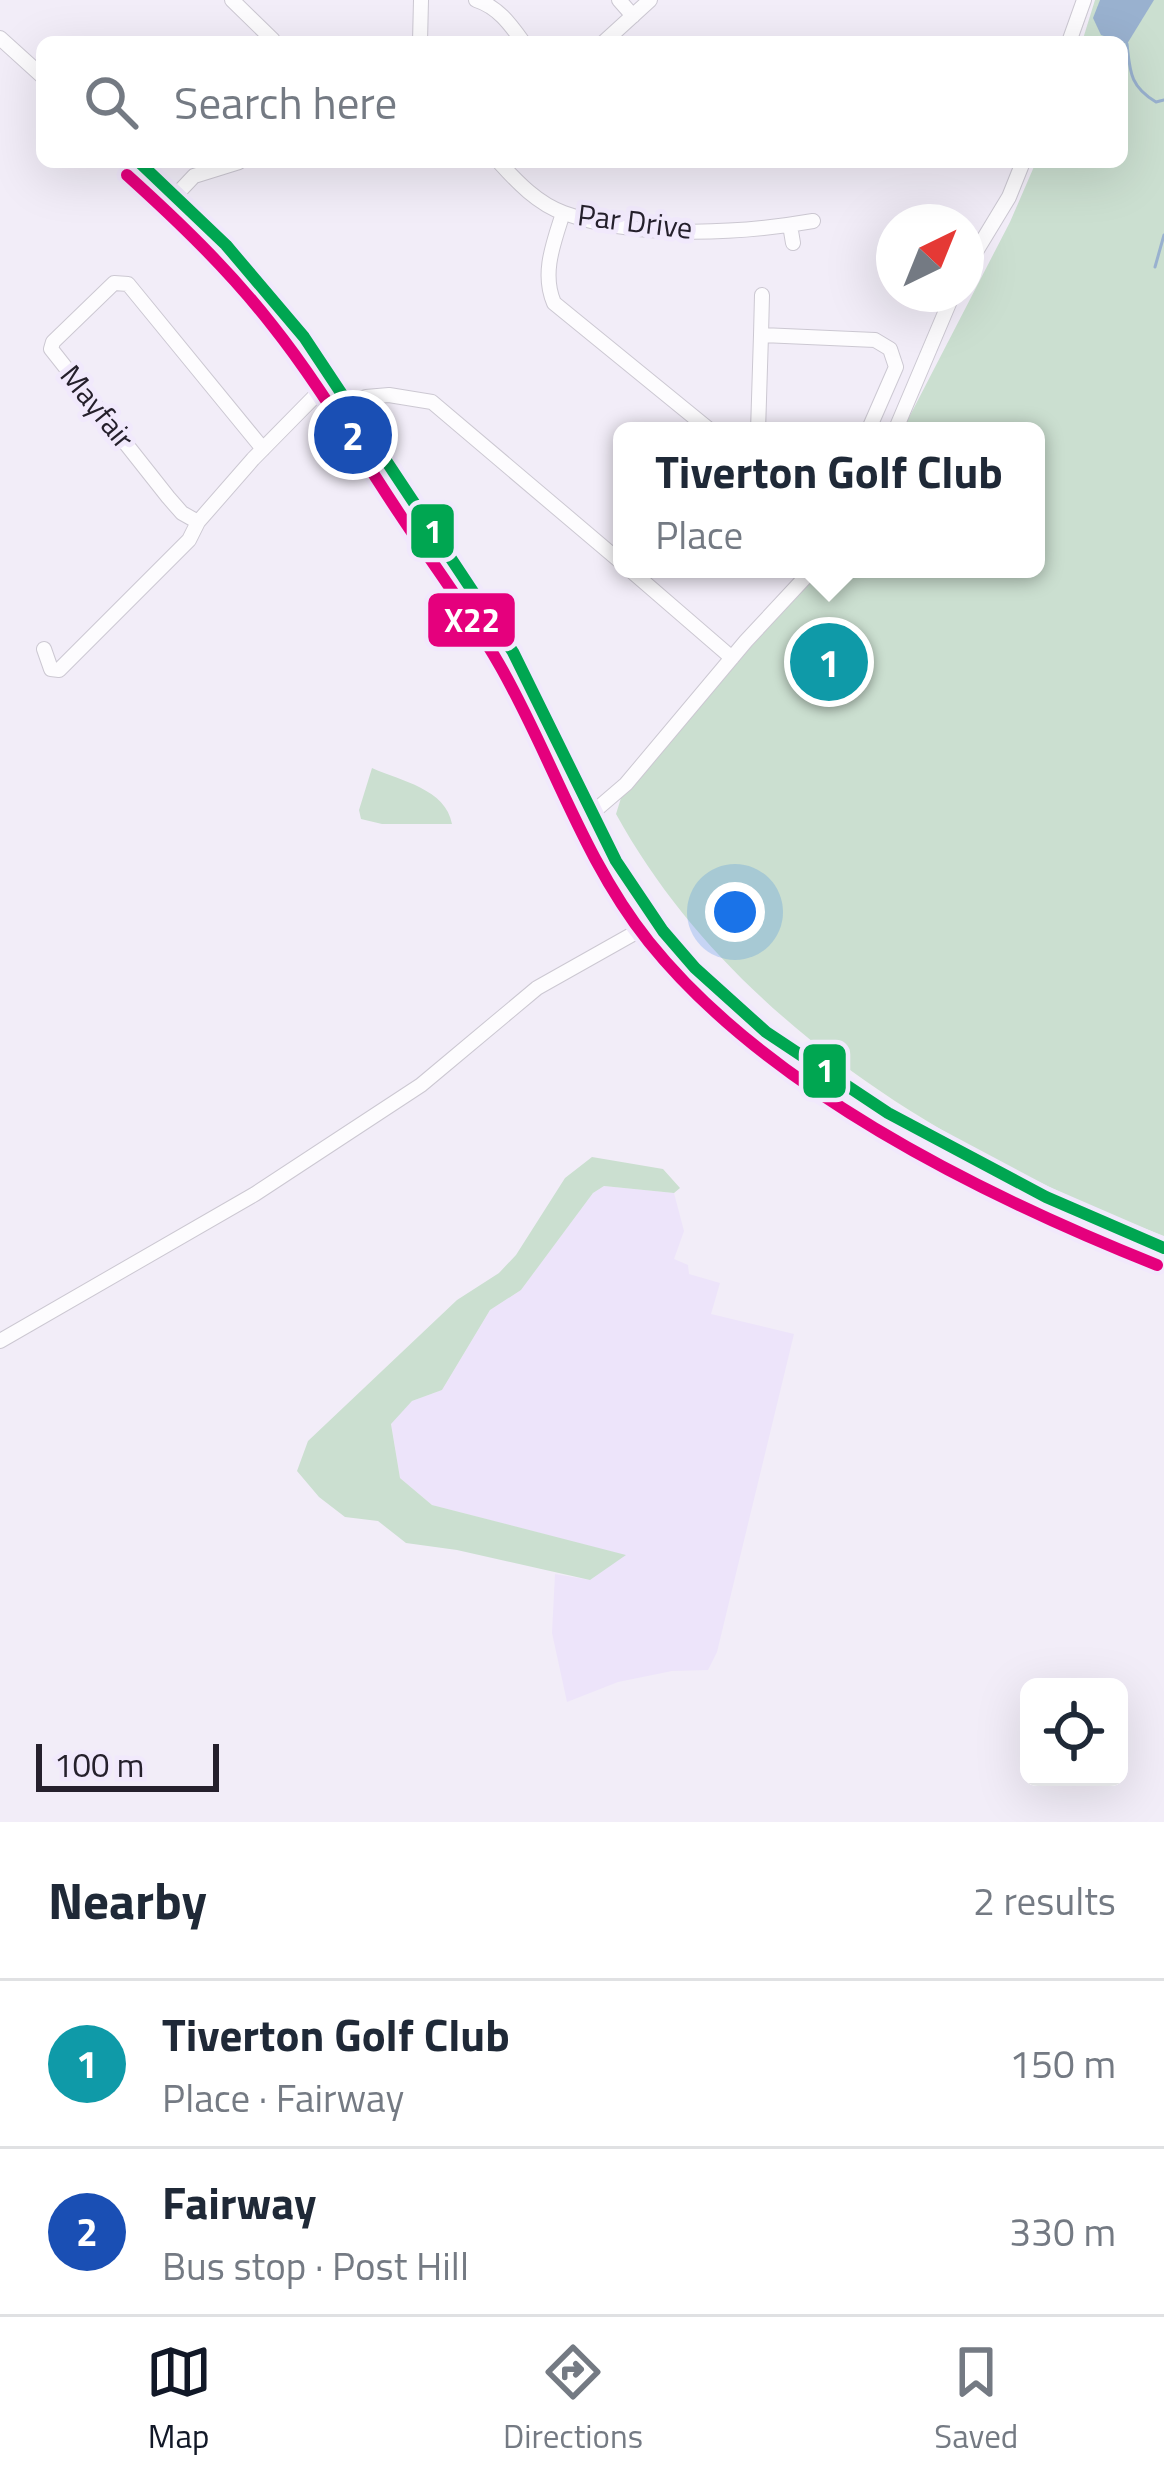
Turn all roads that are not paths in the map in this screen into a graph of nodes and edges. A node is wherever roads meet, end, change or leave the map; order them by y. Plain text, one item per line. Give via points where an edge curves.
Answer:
1 (232, 0) edge
2 (421, 0) edge
3 (476, 0) edge
4 (619, 0) edge
5 (650, 0) edge
6 (1084, 0) edge
7 (633, 16) junction
8 (266, 36) edge
9 (420, 36) edge
10 (518, 36) edge
11 (611, 36) edge
12 (1071, 36) edge
13 (0, 38) edge
14 (36, 71) edge
15 (146, 168) edge
16 (219, 168) edge
17 (505, 168) edge
18 (1021, 168) edge
19 (176, 195) junction
20 (563, 213) junction
21 (813, 221) dead end
22 (790, 225) junction
23 (984, 238) edge
24 (794, 243) dead end
25 (762, 295) dead end
26 (945, 312) edge
27 (761, 335) junction
28 (334, 382) junction
29 (348, 404) junction
30 (700, 422) edge
31 (758, 422) edge
32 (872, 422) edge
33 (899, 422) edge
34 (263, 449) junction
35 (198, 522) junction
36 (613, 556) edge
37 (639, 578) edge
38 (805, 578) edge
39 (44, 649) dead end
40 (732, 658) junction
41 (591, 814) junction
42 (656, 921) junction
43 (1164, 1248) edge
44 (0, 1341) edge

1 - 8 street
2 - 9 street
3 - 10 street
4 - 7 street
5 - 7 street
6 - 12 street
7 - 11 street
13 - 14 street
15 - 19 street
16 - 19 street via 194,176
17 - 20 street, Par Drive
18 - 23 street
19 - 28 street via 270,291
20 - 22 street, Par Drive via 626,226
20 - 30 street via 549,258 554,303
21 - 22 street, Par Drive
22 - 24 street
25 - 27 street
26 - 33 street
27 - 31 street
27 - 32 street via 875,340 890,349 896,367
28 - 29 street
28 - 34 street
29 - 36 street via 388,395 432,402
29 - 41 street via 512,652
34 - 35 street
34 - 35 street, Mayfair via 128,284 114,283 53,342 182,513
35 - 39 street via 59,670
37 - 40 street
38 - 40 street
40 - 41 street
41 - 42 street
42 - 43 street via 715,989 804,1063 1036,1195
42 - 44 street via 537,988 421,1084 255,1194

